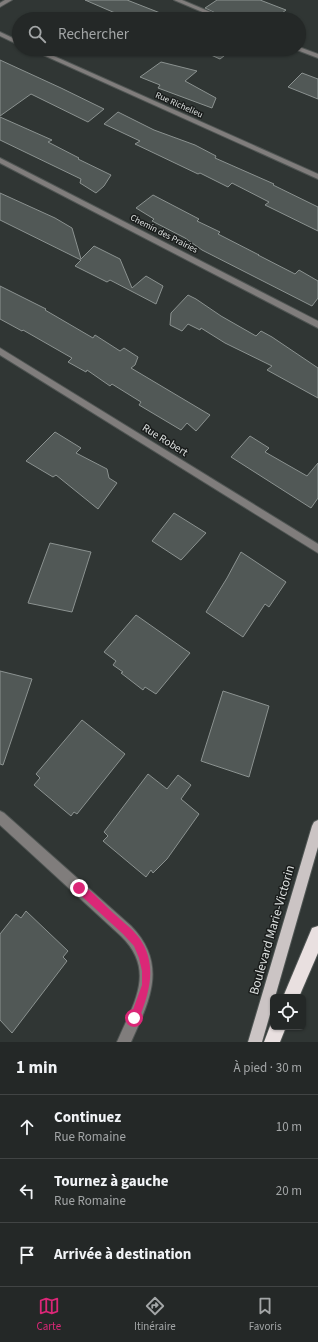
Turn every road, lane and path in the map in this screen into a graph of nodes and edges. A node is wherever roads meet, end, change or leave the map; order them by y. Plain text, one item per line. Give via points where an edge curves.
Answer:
1 (9, 0) edge
2 (177, 0) edge
3 (0, 5) edge
4 (207, 12) edge
5 (0, 34) edge
6 (12, 39) edge
7 (306, 52) edge
8 (49, 56) edge
9 (318, 56) edge
10 (0, 160) edge
11 (318, 177) edge
12 (318, 325) edge
13 (0, 351) edge
14 (318, 549) edge
15 (0, 817) edge
16 (318, 826) edge
17 (318, 934) edge
18 (292, 994) edge
19 (277, 1030) edge
20 (124, 1042) edge
21 (255, 1042) edge
22 (272, 1042) edge

1 - 3 street
2 - 4 street
5 - 6 street
7 - 9 street
8 - 11 street, Rue Richelieu
10 - 12 street, Chemin des Prairies
13 - 14 street, Rue Robert
15 - 20 street via 137,943 147,971 146,985
16 - 21 main road, Boulevard Marie-Victorin
17 - 18 highway
19 - 22 highway

